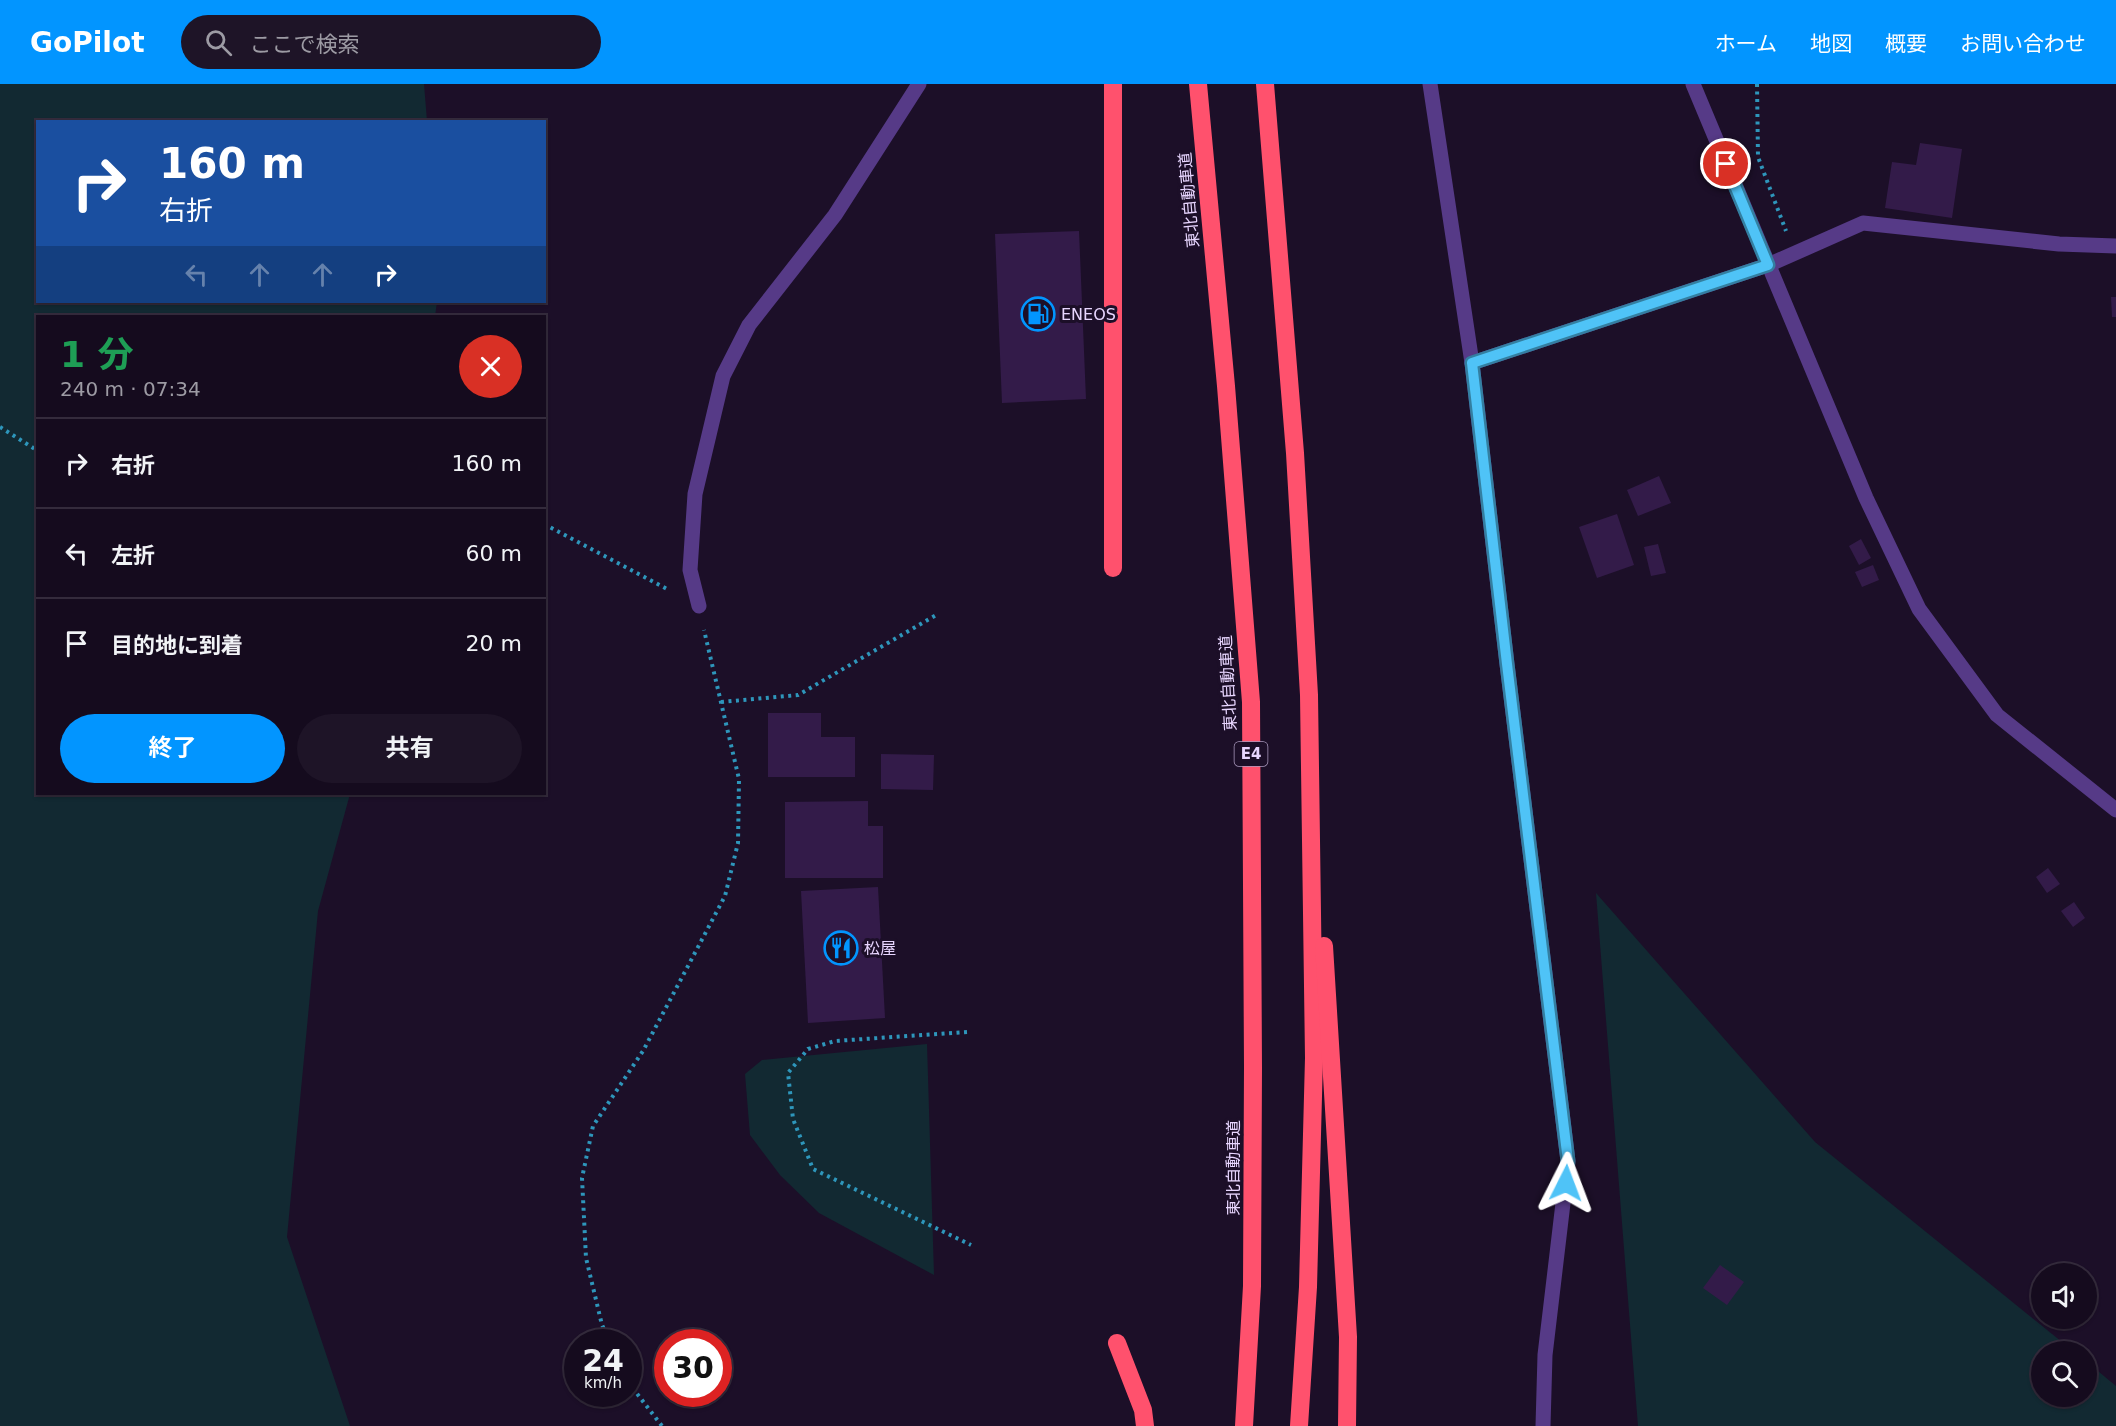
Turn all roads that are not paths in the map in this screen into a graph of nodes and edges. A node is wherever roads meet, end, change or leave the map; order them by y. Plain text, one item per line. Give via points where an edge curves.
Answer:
1 (919, 84) edge
2 (1113, 84) edge
3 (1198, 84) edge
4 (1265, 84) edge
5 (1430, 84) edge
6 (1693, 84) edge
7 (2116, 246) edge
8 (1768, 265) junction
9 (1472, 363) junction
10 (1113, 568) dead end
11 (699, 606) road end
12 (1309, 695) junction
13 (2116, 810) edge
14 (1117, 1343) dead end
15 (1145, 1426) edge
16 (1244, 1426) edge
17 (1299, 1426) edge
18 (1347, 1426) edge
19 (1543, 1426) edge

1 - 11 street via 835,215 749,325 723,375 694,494 690,570
2 - 10 highway
3 - 16 highway, 東北自動車道 / E4 via 1251,702 1252,1274
4 - 12 highway via 1295,453
5 - 9 street
6 - 8 street
7 - 8 street via 2059,244 1863,223
8 - 9 street
8 - 13 street via 1866,498 1919,609 1997,715
9 - 19 street via 1568,1161 1545,1355
12 - 17 highway via 1314,1058 1308,1287
12 - 18 highway via 1348,1337
14 - 15 highway via 1143,1410

